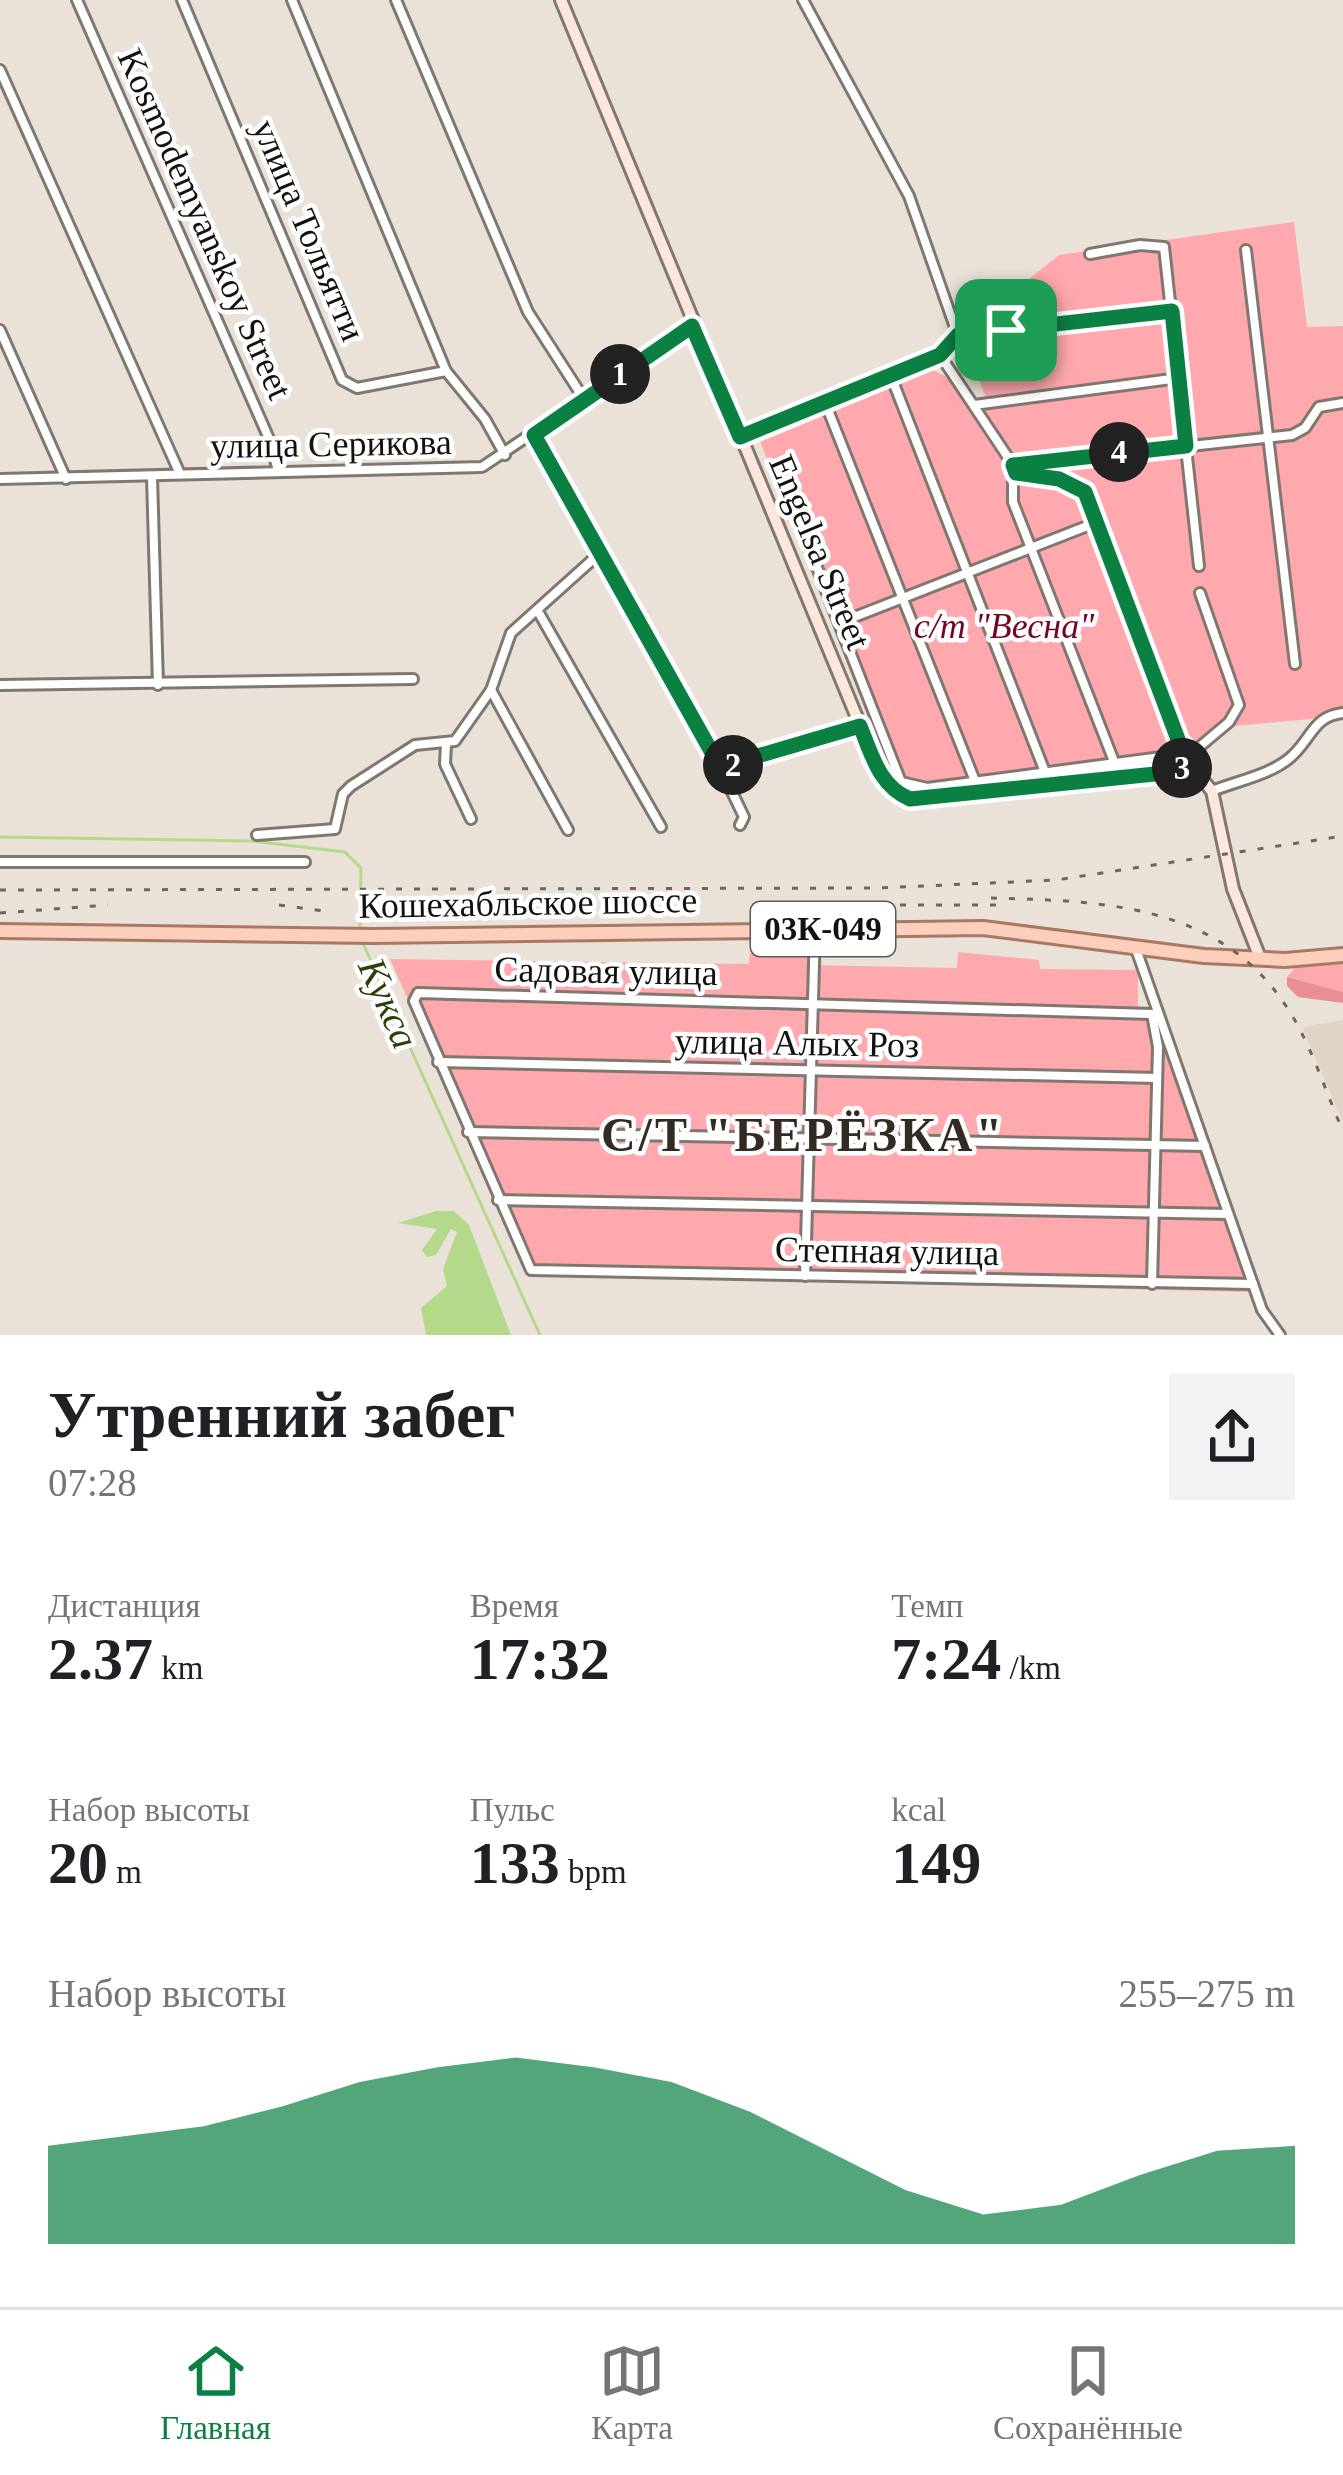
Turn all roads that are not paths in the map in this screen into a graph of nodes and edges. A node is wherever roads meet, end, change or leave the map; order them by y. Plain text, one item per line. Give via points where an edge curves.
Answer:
1 (77, 0) edge
2 (182, 0) edge
3 (292, 0) edge
4 (396, 0) edge
5 (561, 0) edge
6 (803, 0) edge
7 (0, 70) edge
8 (1246, 250) dead end
9 (1090, 254) dead end
10 (1172, 311) junction
11 (692, 326) junction
12 (0, 330) edge
13 (958, 335) junction
14 (940, 355) junction
15 (446, 371) junction
16 (1179, 378) junction
17 (894, 384) dead end
18 (584, 399) junction
19 (980, 403) junction
20 (1343, 404) edge
21 (828, 410) dead end
22 (534, 435) junction
23 (1266, 436) junction
24 (740, 437) junction
25 (1186, 446) junction
26 (505, 455) junction
27 (1015, 469) junction
28 (278, 471) junction
29 (180, 475) junction
30 (152, 477) junction
31 (66, 478) junction
32 (782, 478) dead end
33 (0, 479) edge
34 (1095, 524) junction
35 (1030, 548) junction
36 (601, 553) junction
37 (1199, 566) dead end
38 (969, 573) junction
39 (1200, 593) dead end
40 (903, 599) junction
41 (539, 613) junction
42 (839, 623) junction
43 (1295, 664) dead end
44 (413, 680) dead end
45 (0, 685) edge
46 (158, 685) junction
47 (491, 689) junction
48 (1343, 712) edge
49 (860, 726) junction
50 (446, 744) junction
51 (1191, 754) junction
52 (1115, 764) junction
53 (720, 767) junction
54 (1194, 770) junction
55 (1045, 772) junction
56 (976, 782) junction
57 (897, 787) junction
58 (1212, 791) junction
59 (471, 819) dead end
60 (740, 825) dead end
61 (661, 827) dead end
62 (568, 830) dead end
63 (257, 835) dead end
64 (0, 862) edge
65 (305, 862) dead end
66 (814, 930) junction
67 (0, 931) edge
68 (1136, 947) junction
69 (1343, 955) edge
70 (1260, 958) junction
71 (810, 1004) junction
72 (1155, 1012) junction
73 (437, 1062) junction
74 (808, 1071) junction
75 (1156, 1078) junction
76 (468, 1132) junction
77 (807, 1138) junction
78 (1156, 1147) junction
79 (1201, 1147) junction
80 (498, 1200) junction
81 (805, 1207) junction
82 (1154, 1215) junction
83 (1224, 1215) junction
84 (806, 1276) junction
85 (1152, 1284) junction
86 (1248, 1285) junction
87 (1280, 1335) edge

1 - 28 street, Kosmodemyanskoy Street
2 - 15 street, улица Тольятти via 342,380 357,388
3 - 15 street
4 - 18 street via 528,312
5 - 11 street, Engelsa Street
6 - 13 street via 909,196
7 - 29 street
8 - 23 street
9 - 10 street via 1161,244
10 - 13 street
10 - 16 street
11 - 18 street, улица Серикова
11 - 24 street, Engelsa Street
12 - 31 street
13 - 14 street
14 - 19 street
14 - 24 street
15 - 26 street
16 - 19 street
16 - 25 street
17 - 38 street
18 - 22 street, улица Серикова
19 - 27 street
20 - 23 street via 1319,407 1300,432
21 - 40 street
22 - 26 street, улица Серикова
22 - 36 street
23 - 25 street
23 - 43 street
24 - 49 street, Engelsa Street
25 - 27 street
25 - 37 street
26 - 28 street, улица Серикова via 462,470
27 - 34 street via 1075,485
27 - 35 street via 1013,502
28 - 29 street, улица Серикова
29 - 30 street, улица Серикова
30 - 31 street, улица Серикова
30 - 46 street
31 - 33 street, улица Серикова
32 - 42 street
34 - 35 street
34 - 51 street via 1179,742
35 - 38 street
35 - 52 street
36 - 41 street
36 - 53 street
38 - 40 street
38 - 55 street
39 - 51 street via 1239,705
40 - 42 street
40 - 56 street
41 - 47 street via 512,633
41 - 61 street
42 - 57 street
44 - 46 street
45 - 46 street
47 - 50 street via 464,733
47 - 62 street
48 - 58 street via 1317,722 1279,766
49 - 53 street
49 - 57 street, Engelsa Street
50 - 59 street via 445,764
50 - 63 street via 415,745 351,786 334,829
51 - 52 street
51 - 54 street
52 - 55 street
53 - 60 street via 744,817
54 - 57 street via 926,800
54 - 58 street
55 - 56 street
56 - 57 street
58 - 70 street via 1233,890
64 - 65 street
66 - 67 main road, Кошехабльское шоссе / 03К-049
66 - 68 main road, Кошехабльское шоссе / 03К-049 via 983,928
66 - 71 street
68 - 70 main road, Кошехабльское шоссе / 03К-049
68 - 72 street
69 - 70 main road, Кошехабльское шоссе / 03К-049
71 - 72 street, Садовая улица
71 - 73 street, Садовая улица via 418,994
71 - 74 street
72 - 75 street
72 - 79 street
73 - 74 street, улица Алых Роз
73 - 76 street
74 - 75 street, улица Алых Роз
74 - 77 street
75 - 78 street
76 - 77 street
76 - 80 street
77 - 78 street
77 - 81 street
78 - 79 street
78 - 82 street
79 - 83 street
80 - 81 street
80 - 84 street, Степная улица via 531,1270
81 - 82 street
81 - 84 street
82 - 83 street
82 - 85 street
83 - 86 street
84 - 85 street, Степная улица
85 - 86 street, Степная улица
86 - 87 street

